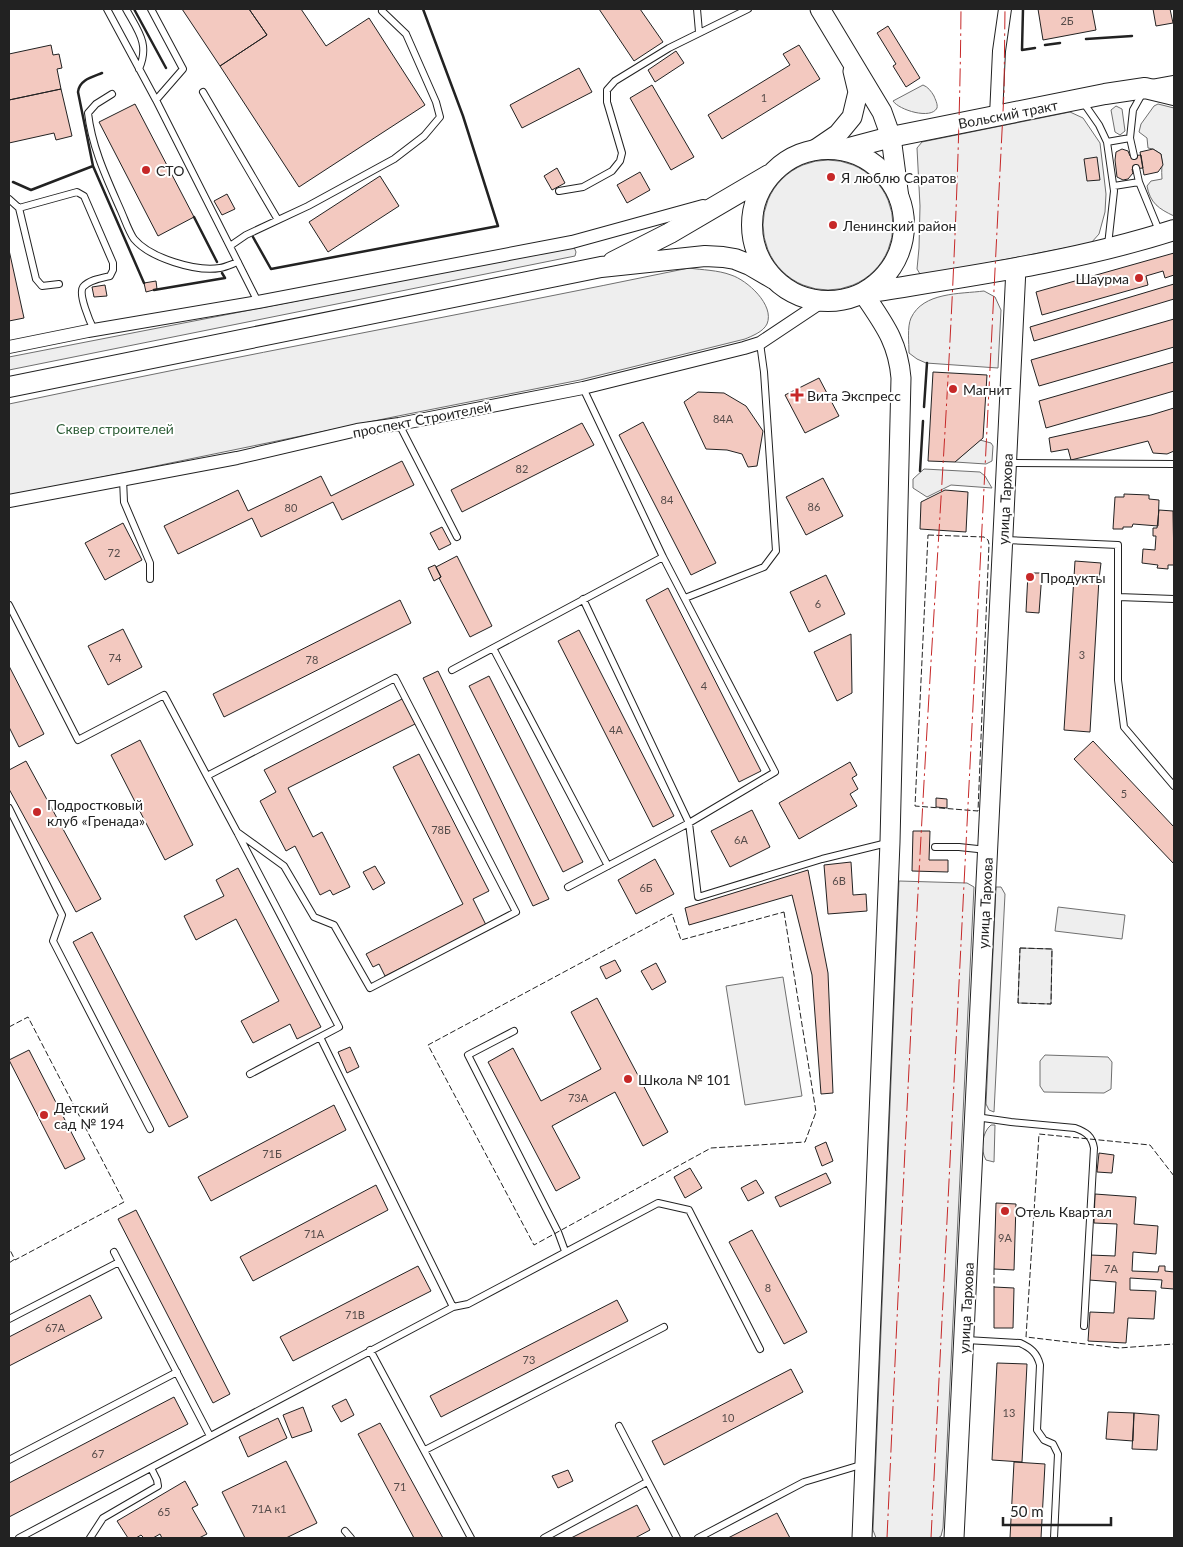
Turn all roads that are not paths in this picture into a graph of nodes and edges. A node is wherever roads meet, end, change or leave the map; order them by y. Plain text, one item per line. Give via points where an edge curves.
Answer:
1 (107, 9) edge
2 (126, 9) edge
3 (151, 9) edge
4 (697, 9) edge
5 (748, 9) edge
6 (1005, 9) edge
7 (382, 11) dead end
8 (828, 18) edge
9 (699, 32) junction
10 (850, 58) junction
11 (139, 69) junction
12 (1174, 82) edge
13 (1145, 88) junction
14 (203, 92) dead end
15 (112, 94) dead end
16 (1174, 95) edge
17 (1081, 99) junction
18 (156, 100) junction
19 (996, 116) junction
20 (891, 136) junction
21 (1130, 138) junction
22 (1106, 142) junction
23 (816, 150) junction
24 (842, 150) junction
25 (1134, 156) dead end
26 (1136, 168) dead end
27 (771, 174) junction
28 (1139, 182) junction
29 (1114, 186) junction
30 (560, 191) dead end
31 (899, 198) junction
32 (9, 199) edge
33 (723, 201) junction
34 (18, 208) junction
35 (278, 220) junction
36 (1167, 232) edge
37 (230, 246) junction
38 (1108, 249) junction
39 (238, 262) junction
40 (601, 268) junction
41 (1016, 268) junction
42 (774, 279) junction
43 (59, 284) dead end
44 (863, 293) junction
45 (823, 301) junction
46 (258, 302) junction
47 (94, 330) junction
48 (760, 343) junction
49 (9, 347) edge
50 (9, 387) edge
51 (583, 388) junction
52 (399, 424) junction
53 (1007, 463) junction
54 (1174, 464) edge
55 (123, 480) junction
56 (9, 501) edge
57 (457, 537) dead end
58 (1003, 540) junction
59 (664, 557) junction
60 (150, 579) dead end
61 (1118, 597) junction
62 (685, 598) junction
63 (583, 599) junction
64 (1174, 599) edge
65 (9, 605) edge
66 (493, 648) junction
67 (452, 670) dead end
68 (207, 776) junction
69 (1174, 786) edge
70 (9, 808) edge
71 (689, 823) junction
72 (237, 832) junction
73 (890, 842) junction
74 (935, 846) dead end
75 (988, 850) junction
76 (608, 866) junction
77 (568, 887) dead end
78 (514, 1031) dead end
79 (320, 1037) junction
80 (250, 1074) dead end
81 (975, 1116) junction
82 (150, 1129) dead end
83 (565, 1251) junction
84 (114, 1252) dead end
85 (119, 1262) junction
86 (453, 1307) junction
87 (9, 1319) edge
88 (1084, 1326) dead end
89 (664, 1327) dead end
90 (964, 1340) junction
91 (760, 1349) dead end
92 (370, 1350) junction
93 (177, 1372) junction
94 (619, 1426) dead end
95 (210, 1436) junction
96 (425, 1450) junction
97 (9, 1460) edge
98 (865, 1464) junction
99 (151, 1468) junction
100 (648, 1482) junction
101 (345, 1531) dead end
102 (951, 1535) edge
103 (19, 1538) edge
104 (90, 1538) edge
105 (351, 1538) edge
106 (471, 1538) edge
107 (544, 1538) edge
108 (677, 1538) edge
109 (698, 1538) edge
110 (862, 1538) edge
111 (1054, 1538) edge

1 - 11 lane
2 - 11 lane via 144,42 144,59
3 - 18 lane via 183,69
4 - 9 lane
5 - 9 lane
6 - 19 street
7 - 35 lane via 406,34 440,117 424,136 394,159
8 - 10 main road
9 - 30 lane via 615,80 607,90 607,102 622,153 620,161 612,171 583,187
10 - 20 main road via 878,104
10 - 23 main road via 858,92 852,116 838,134
11 - 18 lane
12 - 13 street
13 - 16 main road, Вольский тракт
13 - 17 main road, Вольский тракт
13 - 21 lane via 1132,110
14 - 35 lane
15 - 39 lane via 88,113 90,130 103,170 134,239 151,254 178,263 219,268
17 - 19 main road, Вольский тракт
17 - 22 lane
18 - 37 lane
19 - 20 main road, Вольский тракт
20 - 24 main road, Вольский тракт
20 - 31 main road
21 - 22 lane
21 - 25 lane
22 - 29 lane
23 - 24 main road
23 - 27 main road via 799,154
24 - 31 main road via 877,166 890,180
26 - 28 lane
27 - 33 main road
27 - 42 main road via 755,203 752,235 756,251
28 - 29 lane
28 - 36 lane
29 - 38 lane
31 - 44 main road via 904,229 899,252 888,273
32 - 34 lane
33 - 40 main road via 670,233
33 - 46 street via 572,242
34 - 43 lane via 36,279 42,286
34 - 47 lane via 77,192 84,196 113,264 110,276 94,280 82,291
35 - 37 lane
36 - 38 main road
37 - 39 lane
38 - 41 main road
39 - 46 lane
40 - 42 main road via 705,256 723,257 750,265
40 - 50 main road
41 - 44 main road
41 - 53 main road, улица Тархова
42 - 45 main road via 805,298
44 - 45 main road via 844,300
44 - 73 main road via 896,347 901,378
45 - 48 street, проспект Строителей
46 - 47 street
47 - 49 street
48 - 51 street, проспект Строителей
48 - 62 lane via 776,551 764,567
51 - 52 street, проспект Строителей
51 - 59 lane
52 - 55 street, проспект Строителей
52 - 57 lane
53 - 54 lane
53 - 58 main road, улица Тархова
55 - 56 street, проспект Строителей
55 - 60 lane via 124,502 150,563
58 - 61 lane via 1118,545
58 - 75 main road, улица Тархова
59 - 62 lane
59 - 63 lane
61 - 64 lane
61 - 69 lane via 1118,680 1124,727
62 - 71 lane via 775,772
63 - 66 lane
63 - 71 lane
65 - 68 lane via 78,740 164,694
66 - 67 lane
66 - 76 lane
68 - 72 lane
68 - 72 lane via 394,678 516,912 370,988 334,925 314,918 284,866
70 - 82 lane via 62,915 53,941
71 - 73 lane via 698,897
71 - 76 lane
72 - 79 lane via 339,1027
73 - 98 main road
74 - 75 lane
75 - 81 main road, улица Тархова
76 - 77 lane
78 - 83 lane via 468,1054
79 - 80 lane
79 - 86 lane
81 - 88 lane via 1075,1128 1084,1131 1092,1140
81 - 90 main road, улица Тархова
83 - 86 lane via 468,1304
83 - 91 lane via 658,1204 689,1210
84 - 85 lane
85 - 87 lane
85 - 93 lane
86 - 92 lane
89 - 96 lane
90 - 102 main road, улица Тархова
90 - 111 lane via 1020,1343 1038,1358 1037,1430 1044,1440 1053,1444 1058,1454
92 - 95 lane
92 - 96 lane
93 - 95 lane
93 - 97 lane
94 - 100 lane
95 - 99 lane
96 - 106 lane
98 - 109 lane via 804,1482
98 - 110 main road
99 - 103 lane
99 - 104 lane via 158,1486 103,1518
100 - 107 lane
100 - 108 lane
101 - 105 lane

